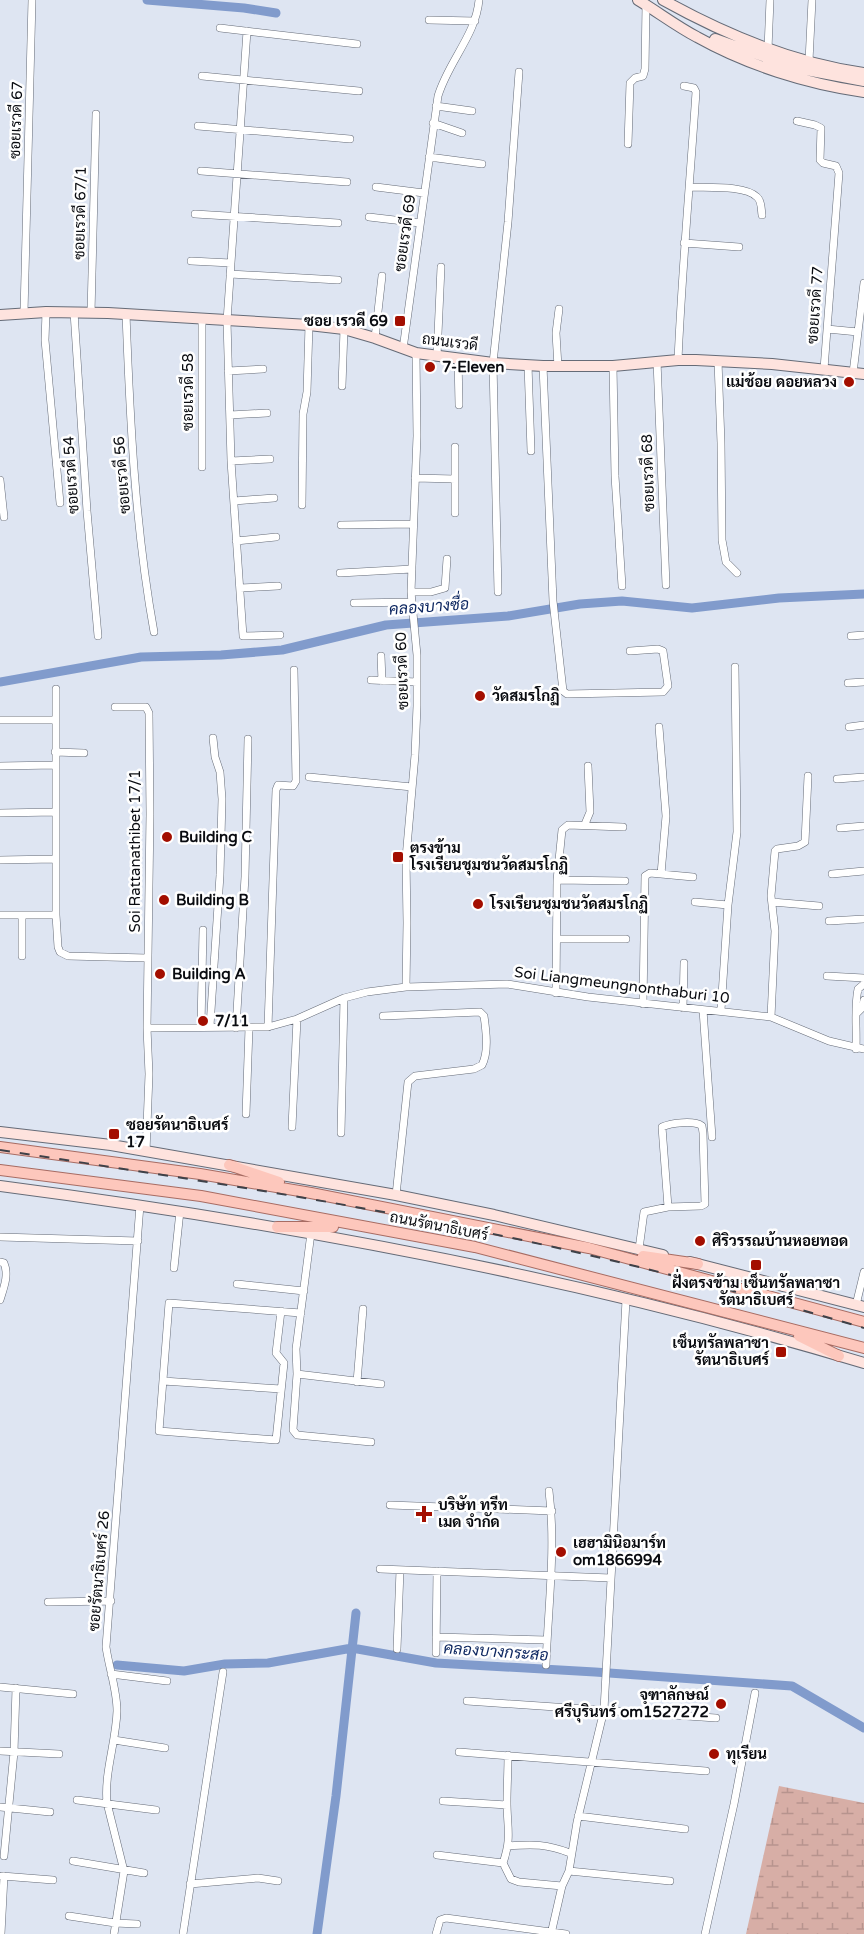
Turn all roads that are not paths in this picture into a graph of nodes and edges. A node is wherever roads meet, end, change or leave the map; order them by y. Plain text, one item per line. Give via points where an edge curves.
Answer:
1 (32, 0) edge
2 (479, 0) edge
3 (663, 0) edge
4 (770, 0) edge
5 (812, 0) edge
6 (642, 3) edge
7 (429, 20) dead end
8 (475, 21) junction
9 (676, 24) junction
10 (220, 28) dead end
11 (247, 31) junction
12 (357, 44) dead end
13 (768, 49) junction
14 (809, 61) junction
15 (519, 72) dead end
16 (864, 73) edge
17 (202, 76) dead end
18 (243, 80) junction
19 (864, 81) edge
20 (684, 86) dead end
21 (359, 91) dead end
22 (864, 92) edge
23 (436, 106) junction
24 (472, 111) dead end
25 (96, 114) dead end
26 (797, 121) dead end
27 (433, 122) junction
28 (198, 126) dead end
29 (240, 129) junction
30 (462, 133) dead end
31 (350, 139) dead end
32 (628, 144) dead end
33 (429, 157) junction
34 (482, 164) dead end
35 (201, 171) dead end
36 (237, 174) junction
37 (347, 182) dead end
38 (376, 187) dead end
39 (690, 188) junction
40 (424, 193) junction
41 (195, 214) dead end
42 (762, 215) dead end
43 (234, 216) junction
44 (369, 217) dead end
45 (338, 223) dead end
46 (420, 224) junction
47 (684, 243) junction
48 (739, 247) dead end
49 (191, 261) dead end
50 (231, 263) junction
51 (441, 267) dead end
52 (230, 274) junction
53 (382, 276) dead end
54 (338, 280) dead end
55 (864, 283) edge
56 (559, 309) dead end
57 (46, 312) junction
58 (74, 312) junction
59 (24, 313) junction
60 (91, 313) junction
61 (126, 314) junction
62 (0, 315) edge
63 (202, 318) junction
64 (227, 321) junction
65 (309, 325) junction
66 (827, 328) junction
67 (344, 329) junction
68 (858, 332) junction
69 (375, 338) junction
70 (403, 349) junction
71 (416, 353) junction
72 (437, 356) junction
73 (458, 358) junction
74 (678, 360) junction
75 (657, 361) junction
76 (718, 361) junction
77 (493, 363) junction
78 (528, 365) junction
79 (543, 366) junction
80 (613, 366) junction
81 (558, 367) junction
82 (263, 369) dead end
83 (824, 369) junction
84 (228, 371) junction
85 (859, 373) edge
86 (342, 386) dead end
87 (459, 405) dead end
88 (267, 413) dead end
89 (230, 415) junction
90 (454, 447) dead end
91 (531, 451) dead end
92 (270, 459) dead end
93 (231, 462) junction
94 (202, 467) dead end
95 (415, 478) junction
96 (454, 479) junction
97 (0, 480) edge
98 (274, 498) dead end
99 (234, 501) junction
100 (60, 503) dead end
101 (302, 505) dead end
102 (455, 513) dead end
103 (4, 517) dead end
104 (413, 524) junction
105 (341, 525) dead end
106 (276, 537) dead end
107 (236, 541) junction
108 (447, 559) dead end
109 (412, 568) junction
110 (340, 573) dead end
111 (737, 573) dead end
112 (666, 585) dead end
113 (278, 586) dead end
114 (622, 586) dead end
115 (240, 588) junction
116 (411, 592) junction
117 (498, 592) dead end
118 (412, 602) junction
119 (354, 603) dead end
120 (154, 632) dead end
121 (280, 634) dead end
122 (864, 634) edge
123 (98, 636) dead end
124 (851, 636) dead end
125 (630, 651) dead end
126 (381, 656) dead end
127 (735, 667) dead end
128 (294, 670) dead end
129 (371, 680) dead end
130 (382, 681) junction
131 (417, 682) junction
132 (864, 682) edge
133 (848, 683) dead end
134 (56, 689) dead end
135 (115, 707) dead end
136 (0, 720) edge
137 (55, 720) junction
138 (864, 725) edge
139 (659, 727) dead end
140 (849, 727) dead end
141 (213, 738) dead end
142 (248, 739) dead end
143 (55, 752) junction
144 (84, 753) dead end
145 (55, 765) junction
146 (0, 766) edge
147 (588, 766) dead end
148 (808, 776) dead end
149 (309, 777) dead end
150 (864, 777) edge
151 (837, 779) dead end
152 (412, 787) junction
153 (55, 812) junction
154 (0, 813) edge
155 (585, 824) junction
156 (864, 826) edge
157 (623, 827) dead end
158 (840, 828) dead end
159 (55, 859) junction
160 (0, 860) edge
161 (864, 871) edge
162 (661, 874) junction
163 (832, 874) dead end
164 (693, 877) dead end
165 (557, 880) junction
166 (625, 882) dead end
167 (695, 902) dead end
168 (772, 902) junction
169 (728, 905) junction
170 (819, 906) dead end
171 (0, 915) edge
172 (22, 915) junction
173 (56, 915) junction
174 (864, 919) edge
175 (829, 921) dead end
176 (203, 930) dead end
177 (557, 939) junction
178 (626, 939) dead end
179 (22, 956) dead end
180 (147, 957) junction
181 (684, 963) dead end
182 (827, 976) dead end
183 (864, 978) edge
184 (864, 984) edge
185 (406, 987) junction
186 (556, 993) junction
187 (344, 998) junction
188 (864, 1000) edge
189 (644, 1004) junction
190 (683, 1008) junction
191 (703, 1010) junction
192 (721, 1011) junction
193 (857, 1012) junction
194 (383, 1016) dead end
195 (771, 1017) junction
196 (297, 1019) junction
197 (201, 1026) junction
198 (210, 1026) junction
199 (267, 1027) junction
200 (147, 1028) junction
201 (236, 1028) junction
202 (249, 1028) junction
203 (860, 1049) edge
204 (246, 1114) dead end
205 (292, 1127) dead end
206 (0, 1132) edge
207 (341, 1133) dead end
208 (712, 1137) dead end
209 (0, 1147) edge
210 (146, 1152) junction
211 (229, 1165) junction
212 (0, 1170) edge
213 (0, 1185) edge
214 (311, 1193) junction
215 (396, 1195) junction
216 (140, 1205) junction
217 (668, 1207) junction
218 (180, 1211) junction
219 (358, 1226) junction
220 (277, 1227) junction
221 (311, 1233) junction
222 (0, 1237) edge
223 (138, 1241) junction
224 (589, 1248) junction
225 (639, 1249) junction
226 (0, 1262) edge
227 (698, 1264) junction
228 (174, 1268) dead end
229 (864, 1272) edge
230 (237, 1284) dead end
231 (304, 1291) junction
232 (0, 1300) edge
233 (626, 1300) junction
234 (860, 1306) edge
235 (363, 1309) dead end
236 (281, 1311) junction
237 (302, 1312) junction
238 (864, 1322) edge
239 (777, 1325) junction
240 (864, 1348) edge
241 (839, 1356) junction
242 (864, 1363) edge
243 (297, 1374) junction
244 (163, 1381) junction
245 (357, 1382) junction
246 (381, 1384) dead end
247 (281, 1389) junction
248 (371, 1442) dead end
249 (549, 1491) dead end
250 (390, 1505) dead end
251 (552, 1511) junction
252 (380, 1569) dead end
253 (400, 1570) junction
254 (437, 1571) junction
255 (551, 1576) junction
256 (611, 1578) junction
257 (111, 1601) junction
258 (48, 1602) dead end
259 (436, 1637) junction
260 (547, 1640) junction
261 (397, 1649) dead end
262 (436, 1653) dead end
263 (546, 1665) dead end
264 (223, 1672) dead end
265 (111, 1674) junction
266 (167, 1681) dead end
267 (0, 1687) edge
268 (16, 1688) junction
269 (754, 1693) dead end
270 (73, 1694) dead end
271 (467, 1701) dead end
272 (604, 1710) junction
273 (716, 1718) dead end
274 (114, 1740) junction
275 (165, 1748) dead end
276 (0, 1751) edge
277 (14, 1752) junction
278 (459, 1752) dead end
279 (59, 1754) dead end
280 (508, 1755) junction
281 (591, 1762) junction
282 (706, 1771) dead end
283 (77, 1800) dead end
284 (443, 1801) dead end
285 (107, 1803) junction
286 (507, 1805) junction
287 (4, 1807) edge
288 (156, 1810) dead end
289 (50, 1812) dead end
290 (578, 1816) junction
291 (685, 1830) dead end
292 (508, 1846) junction
293 (570, 1853) junction
294 (437, 1855) dead end
295 (4, 1856) dead end
296 (73, 1861) dead end
297 (502, 1863) junction
298 (569, 1870) junction
299 (124, 1871) junction
300 (144, 1873) dead end
301 (2, 1876) edge
302 (53, 1880) dead end
303 (278, 1881) dead end
304 (670, 1881) dead end
305 (190, 1884) junction
306 (562, 1886) junction
307 (69, 1916) dead end
308 (116, 1923) junction
309 (137, 1924) dead end
310 (552, 1933) edge
311 (1, 1934) edge
312 (114, 1934) edge
313 (183, 1934) edge
314 (436, 1934) edge
315 (566, 1934) edge
316 (705, 1934) edge

1 - 59 street, ซอยเรวดี 67
2 - 8 street, ซอยเรวดี 69
3 - 13 main road via 713,27
4 - 13 street
5 - 14 street
6 - 9 main road
6 - 32 street via 644,72 630,83
7 - 8 street
8 - 23 street, ซอยเรวดี 69 via 439,90
9 - 19 main road via 796,68
9 - 22 main road via 729,53 770,69
10 - 11 street
11 - 12 street
11 - 18 street
13 - 14 main road
14 - 16 main road
15 - 77 street
17 - 18 street
18 - 21 street
18 - 29 street
20 - 39 street via 696,92
23 - 24 street
23 - 27 street, ซอยเรวดี 69
25 - 60 street, ซอยเรวดี 67/1
26 - 66 street, ซอยเรวดี 77 via 821,128 820,160 834,164 838,170
27 - 30 street
27 - 33 street, ซอยเรวดี 69
28 - 29 street
29 - 31 street
29 - 36 street
33 - 34 street
33 - 40 street, ซอยเรวดี 69
35 - 36 street
36 - 37 street
36 - 43 street
38 - 40 street
39 - 42 street via 750,193 758,197
39 - 47 street
40 - 46 street, ซอยเรวดี 69
41 - 43 street
43 - 45 street
43 - 50 street
44 - 46 street
46 - 70 street, ซอยเรวดี 69
47 - 48 street
47 - 74 street
49 - 50 street
50 - 52 street
51 - 72 street
52 - 54 street
52 - 64 street
53 - 69 street
55 - 68 street
56 - 81 street
57 - 58 main road, ถนนเรวดี
57 - 59 main road, ถนนเรวดี
57 - 100 street via 45,340
58 - 60 main road, ถนนเรวดี
58 - 123 street, ซอยเรวดี 54
59 - 62 main road, ถนนเรวดี
60 - 61 main road, ถนนเรวดี
61 - 63 main road, ถนนเรวดี
61 - 120 street, ซอยเรวดี 56 via 132,453
63 - 64 main road, ถนนเรวดี
63 - 94 street, ซอยเรวดี 58
64 - 65 main road, ถนนเรวดี
64 - 84 street
65 - 67 main road, ถนนเรวดี
65 - 101 street
66 - 68 street
66 - 83 street, ซอยเรวดี 77
67 - 69 main road, ถนนเรวดี
67 - 86 street
68 - 85 street
69 - 70 main road, ถนนเรวดี
70 - 71 main road, ถนนเรวดี
71 - 72 main road, ถนนเรวดี
71 - 95 street, ซอยเรวดี 60
72 - 73 main road, ถนนเรวดี
73 - 77 main road, ถนนเรวดี
73 - 87 street
74 - 75 main road, ถนนเรวดี
74 - 76 main road, ถนนเรวดี
75 - 80 main road, ถนนเรวดี
75 - 112 street, ซอยเรวดี 68
76 - 83 main road, ถนนเรวดี
76 - 111 street via 722,540 726,562
77 - 78 main road, ถนนเรวดี
77 - 117 street
78 - 79 main road, ถนนเรวดี
78 - 91 street
79 - 81 main road, ถนนเรวดี
79 - 125 street via 553,601 562,689 567,694 666,690 663,651
80 - 81 main road, ถนนเรวดี
80 - 114 street
82 - 84 street
83 - 85 main road, ถนนเรวดี
84 - 89 street
88 - 89 street
89 - 93 street
90 - 96 street
92 - 93 street
93 - 99 street
95 - 96 street
95 - 104 street, ซอยเรวดี 60
96 - 102 street
97 - 103 street
98 - 99 street
99 - 107 street
104 - 105 street
104 - 109 street, ซอยเรวดี 60
106 - 107 street
107 - 115 street
108 - 116 street via 445,588
109 - 110 street
109 - 116 street, ซอยเรวดี 60
113 - 115 street
115 - 121 street via 243,636
116 - 118 street, ซอยเรวดี 60
118 - 119 street
118 - 131 street, ซอยเรวดี 60
122 - 124 street
126 - 130 street
127 - 169 street via 737,832
128 - 199 street via 296,781 293,786 278,785 276,790
129 - 130 street
130 - 131 street
131 - 152 street, ซอยเรวดี 60
132 - 133 street
134 - 137 street
135 - 180 street, Soi Rattanathibet 17/1 via 146,707 149,713
136 - 137 street
137 - 143 street
138 - 140 street
139 - 162 street via 666,816
141 - 198 street via 222,810
142 - 201 street
143 - 144 street
143 - 145 street
145 - 146 street
145 - 153 street
147 - 155 street via 590,812
148 - 168 street via 805,842 774,851
149 - 152 street
150 - 151 street
152 - 185 street, ซอยเรวดี 60 via 406,858
153 - 154 street
153 - 159 street
155 - 157 street
155 - 165 street via 562,828
156 - 158 street
159 - 160 street
159 - 173 street
161 - 163 street
162 - 164 street
162 - 189 street via 645,876
165 - 166 street
165 - 177 street
167 - 169 street
168 - 170 street
168 - 195 street via 775,931
169 - 192 street
171 - 172 street
172 - 173 street
172 - 179 street
173 - 180 street via 58,947 68,956
174 - 175 street
176 - 197 street
177 - 178 street
177 - 186 street
180 - 200 street, Soi Rattanathibet 17/1
181 - 190 street
182 - 183 street
184 - 193 street via 858,989
185 - 186 street, Soi Liangmeungnonthaburi 10 via 507,984
185 - 187 street, Soi Liangmeungnonthaburi 10
186 - 189 street, Soi Liangmeungnonthaburi 10
187 - 196 street, Soi Liangmeungnonthaburi 10
187 - 207 street
188 - 193 street
189 - 190 street, Soi Liangmeungnonthaburi 10
190 - 191 street, Soi Liangmeungnonthaburi 10
191 - 192 street, Soi Liangmeungnonthaburi 10
191 - 208 street
192 - 195 street, Soi Liangmeungnonthaburi 10
193 - 203 street
194 - 215 street via 480,1012 485,1024 482,1065 415,1076 408,1082
195 - 203 street, Soi Liangmeungnonthaburi 10
196 - 199 street, Soi Liangmeungnonthaburi 10
196 - 205 street
197 - 198 street, Soi Liangmeungnonthaburi 10
197 - 200 street, Soi Liangmeungnonthaburi 10
198 - 201 street, Soi Liangmeungnonthaburi 10
199 - 202 street, Soi Liangmeungnonthaburi 10
200 - 210 street
201 - 202 street, Soi Liangmeungnonthaburi 10
202 - 204 street
206 - 210 main road, ถนนรัตนาธิเบศร์
209 - 214 main road, ถนนรัตนาธิเบศร์
210 - 211 main road, ถนนรัตนาธิเบศร์
211 - 214 main road
211 - 215 main road, ถนนรัตนาธิเบศร์
212 - 219 main road, ถนนรัตนาธิเบศร์ via 201,1196
213 - 216 main road, ถนนรัตนาธิเบศร์
214 - 224 main road, ถนนรัตนาธิเบศร์
215 - 225 main road, ถนนรัตนาธิเบศร์
216 - 218 main road, ถนนรัตนาธิเบศร์
216 - 223 street, ซอยรัตนาธิเบศร์ 26
217 - 217 street via 705,1204 703,1133 697,1123 662,1126
217 - 225 street via 645,1212
218 - 220 main road, ถนนรัตนาธิเบศร์
218 - 228 street
219 - 220 main road
219 - 239 main road, ถนนรัตนาธิเบศร์ via 475,1247
220 - 221 main road, ถนนรัตนาธิเบศร์
221 - 231 street
221 - 233 main road, ถนนรัตนาธิเบศร์
222 - 223 street
223 - 257 street, ซอยรัตนาธิเบศร์ 26
224 - 227 main road
224 - 238 main road, ถนนรัตนาธิเบศร์
225 - 227 main road, ถนนรัตนาธิเบศร์
226 - 232 street via 6,1268
227 - 234 main road, ถนนรัตนาธิเบศร์
229 - 234 street
230 - 231 street
231 - 237 street
233 - 241 main road, ถนนรัตนาธิเบศร์
233 - 256 street
235 - 245 street
236 - 237 street
236 - 244 street via 169,1303
236 - 247 street via 276,1353 284,1363
237 - 243 street
239 - 240 main road, ถนนรัตนาธิเบศร์
239 - 241 main road
241 - 242 main road, ถนนรัตนาธิเบศร์
243 - 245 street
243 - 248 street via 293,1430 297,1435
244 - 247 street
244 - 247 street via 159,1431 276,1440
245 - 246 street
249 - 251 street
250 - 251 street
251 - 255 street
252 - 253 street
253 - 254 street
253 - 261 street
254 - 255 street
254 - 259 street
255 - 256 street
255 - 260 street
256 - 272 street
257 - 258 street
257 - 265 street, ซอยรัตนาธิเบศร์ 26 via 106,1647
259 - 260 street
259 - 262 street
260 - 263 street
264 - 305 street
265 - 266 street
265 - 274 street, ซอยรัตนาธิเบศร์ 26 via 117,1708
267 - 268 street
268 - 270 street
268 - 277 street
269 - 316 street
271 - 272 street
272 - 273 street
272 - 281 street
274 - 275 street
274 - 285 street, ซอยรัตนาธิเบศร์ 26
276 - 277 street
277 - 279 street
277 - 287 street
278 - 280 street
280 - 281 street
280 - 286 street
281 - 282 street
281 - 290 street
283 - 285 street
284 - 286 street
285 - 288 street
285 - 299 street, ซอยรัตนาธิเบศร์ 26
286 - 292 street
287 - 289 street
287 - 295 street
290 - 291 street
290 - 293 street
292 - 293 street via 552,1846
292 - 297 street
293 - 298 street
294 - 297 street
296 - 299 street
297 - 306 street via 511,1879
298 - 304 street
298 - 306 street
299 - 300 street
299 - 308 street, ซอยรัตนาธิเบศร์ 26
301 - 302 street
301 - 311 street
303 - 305 street via 258,1878
305 - 313 street
306 - 310 street
307 - 308 street
308 - 309 street
308 - 312 street, ซอยรัตนาธิเบศร์ 26
310 - 314 street via 446,1918 440,1920
310 - 315 street

